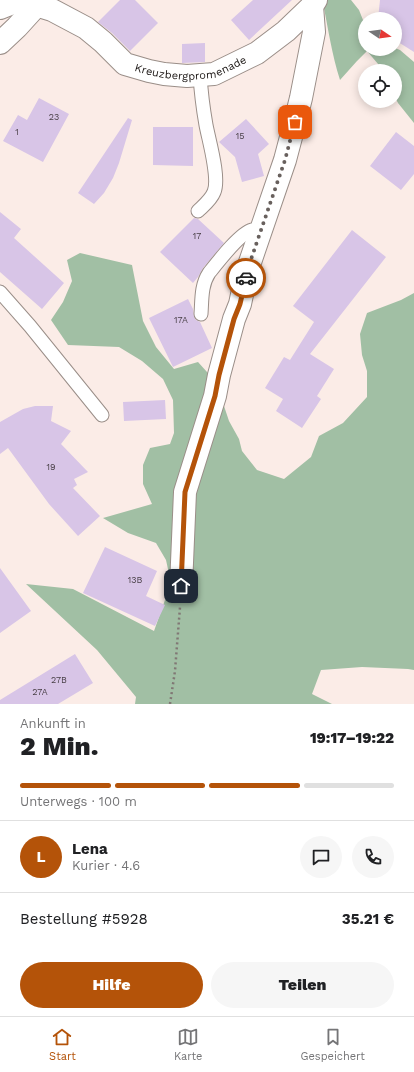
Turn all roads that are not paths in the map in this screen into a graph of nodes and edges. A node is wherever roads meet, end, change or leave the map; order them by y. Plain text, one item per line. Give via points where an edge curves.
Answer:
1 (314, 3) edge
2 (37, 4) junction
3 (0, 8) edge
4 (0, 43) edge
5 (200, 75) junction
6 (198, 212) dead end
7 (261, 231) junction
8 (0, 292) edge
9 (201, 314) dead end
10 (102, 415) dead end
11 (181, 586) road end

1 - 5 street, Kreuzbergpromenade via 286,31 257,53 214,74
1 - 7 street, Kreuzbergpromenade via 314,32 301,98 285,160
2 - 3 street, Kreuzbergpromenade via 15,2
2 - 4 street
2 - 5 street, Kreuzbergpromenade via 86,28 125,64 164,74
5 - 6 lane via 200,90 216,184 211,198
7 - 9 lane via 252,230 245,234 209,273 203,289
7 - 11 street, Kreuzbergpromenade via 247,271 215,396 185,492
8 - 10 lane

